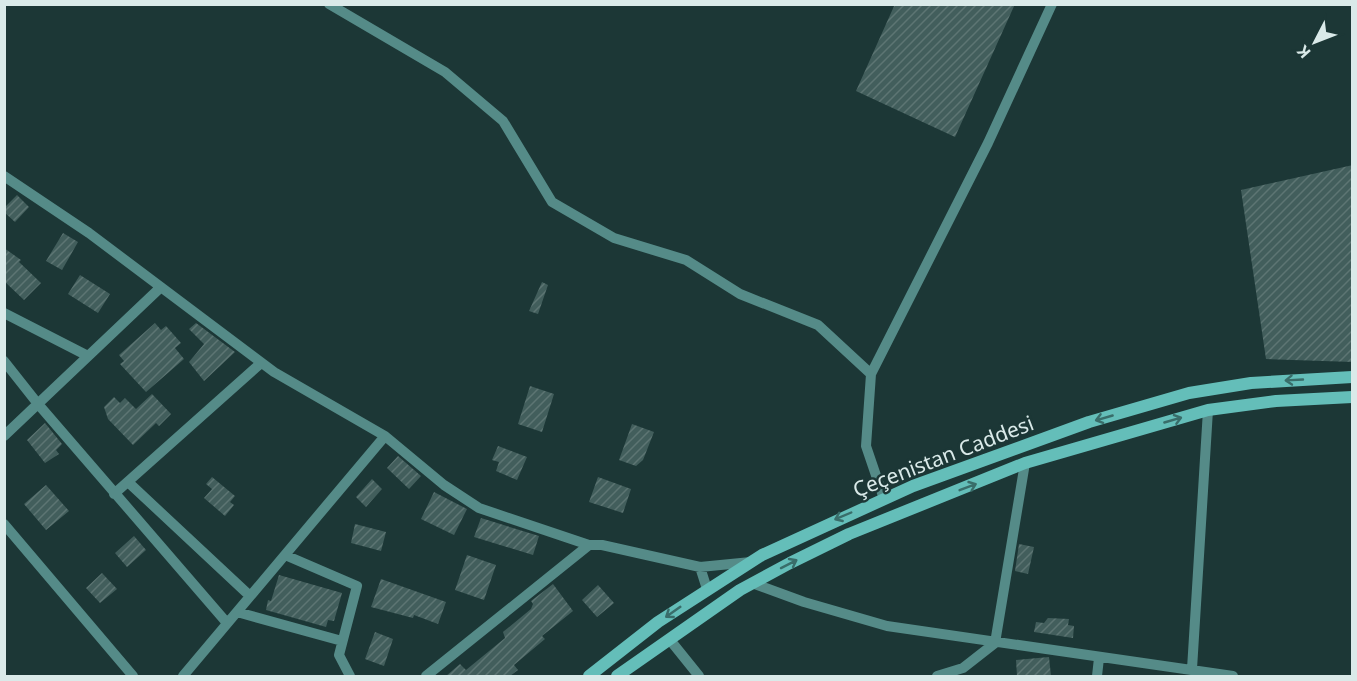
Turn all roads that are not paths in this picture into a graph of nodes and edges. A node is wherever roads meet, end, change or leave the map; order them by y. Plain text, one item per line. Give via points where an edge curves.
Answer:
1 (329, 4) edge
2 (1052, 4) edge
3 (4, 176) edge
4 (160, 287) junction
5 (4, 313) edge
6 (88, 356) junction
7 (4, 361) edge
8 (261, 363) junction
9 (871, 374) junction
10 (1353, 377) edge
11 (1353, 397) edge
12 (38, 405) junction
13 (1208, 410) junction
14 (4, 436) edge
15 (386, 436) junction
16 (1025, 463) junction
17 (128, 482) junction
18 (114, 494) junction
19 (884, 499) junction
20 (4, 524) edge
21 (589, 544) junction
22 (285, 555) junction
23 (752, 561) junction
24 (700, 567) junction
25 (752, 583) junction
26 (707, 589) junction
27 (250, 596) junction
28 (237, 612) junction
29 (227, 623) junction
30 (670, 640) junction
31 (342, 641) junction
32 (995, 643) junction
33 (1099, 658) junction
34 (1192, 669) junction
35 (133, 676) edge
36 (183, 676) edge
37 (350, 676) edge
38 (426, 676) edge
39 (589, 676) edge
40 (617, 676) edge
41 (699, 676) edge
42 (937, 676) edge
43 (1097, 676) edge
44 (1233, 676) edge

1 - 9 street via 445,72 503,121 552,202 614,238 686,260 740,294 818,325
2 - 9 street via 988,143
3 - 4 street
4 - 6 street
4 - 8 street
5 - 6 street
6 - 12 street
7 - 12 street
8 - 15 street
8 - 17 street
9 - 19 street via 866,446
10 -> 19 main road, Çeçenistan Caddesi via 1251,383 1189,393 1089,422
11 - 13 main road, Çeçenistan Caddesi
12 - 14 street
12 - 18 street
16 -> 13 main road, Çeçenistan Caddesi
13 - 34 street
15 - 21 street via 444,485 479,508
15 - 22 street
25 -> 16 main road, Çeçenistan Caddesi via 849,534
16 - 32 street
17 - 18 street
17 - 27 street
18 - 29 street
19 -> 23 main road, Çeçenistan Caddesi
20 - 35 street
21 - 24 street
21 - 38 street
22 - 27 street
22 - 31 street via 357,586
23 - 24 street
23 - 26 main road, Çeçenistan Caddesi
24 - 26 street
25 - 30 main road, Çeçenistan Caddesi
25 - 32 street via 887,626
26 -> 39 main road, Çeçenistan Caddesi
27 - 28 street
28 - 29 street
28 - 31 street
29 - 36 street
30 - 40 main road, Çeçenistan Caddesi
30 - 41 street
31 - 37 street via 339,655
32 - 33 street
32 - 42 street via 963,668
33 - 34 street
33 - 43 street
34 - 44 street

